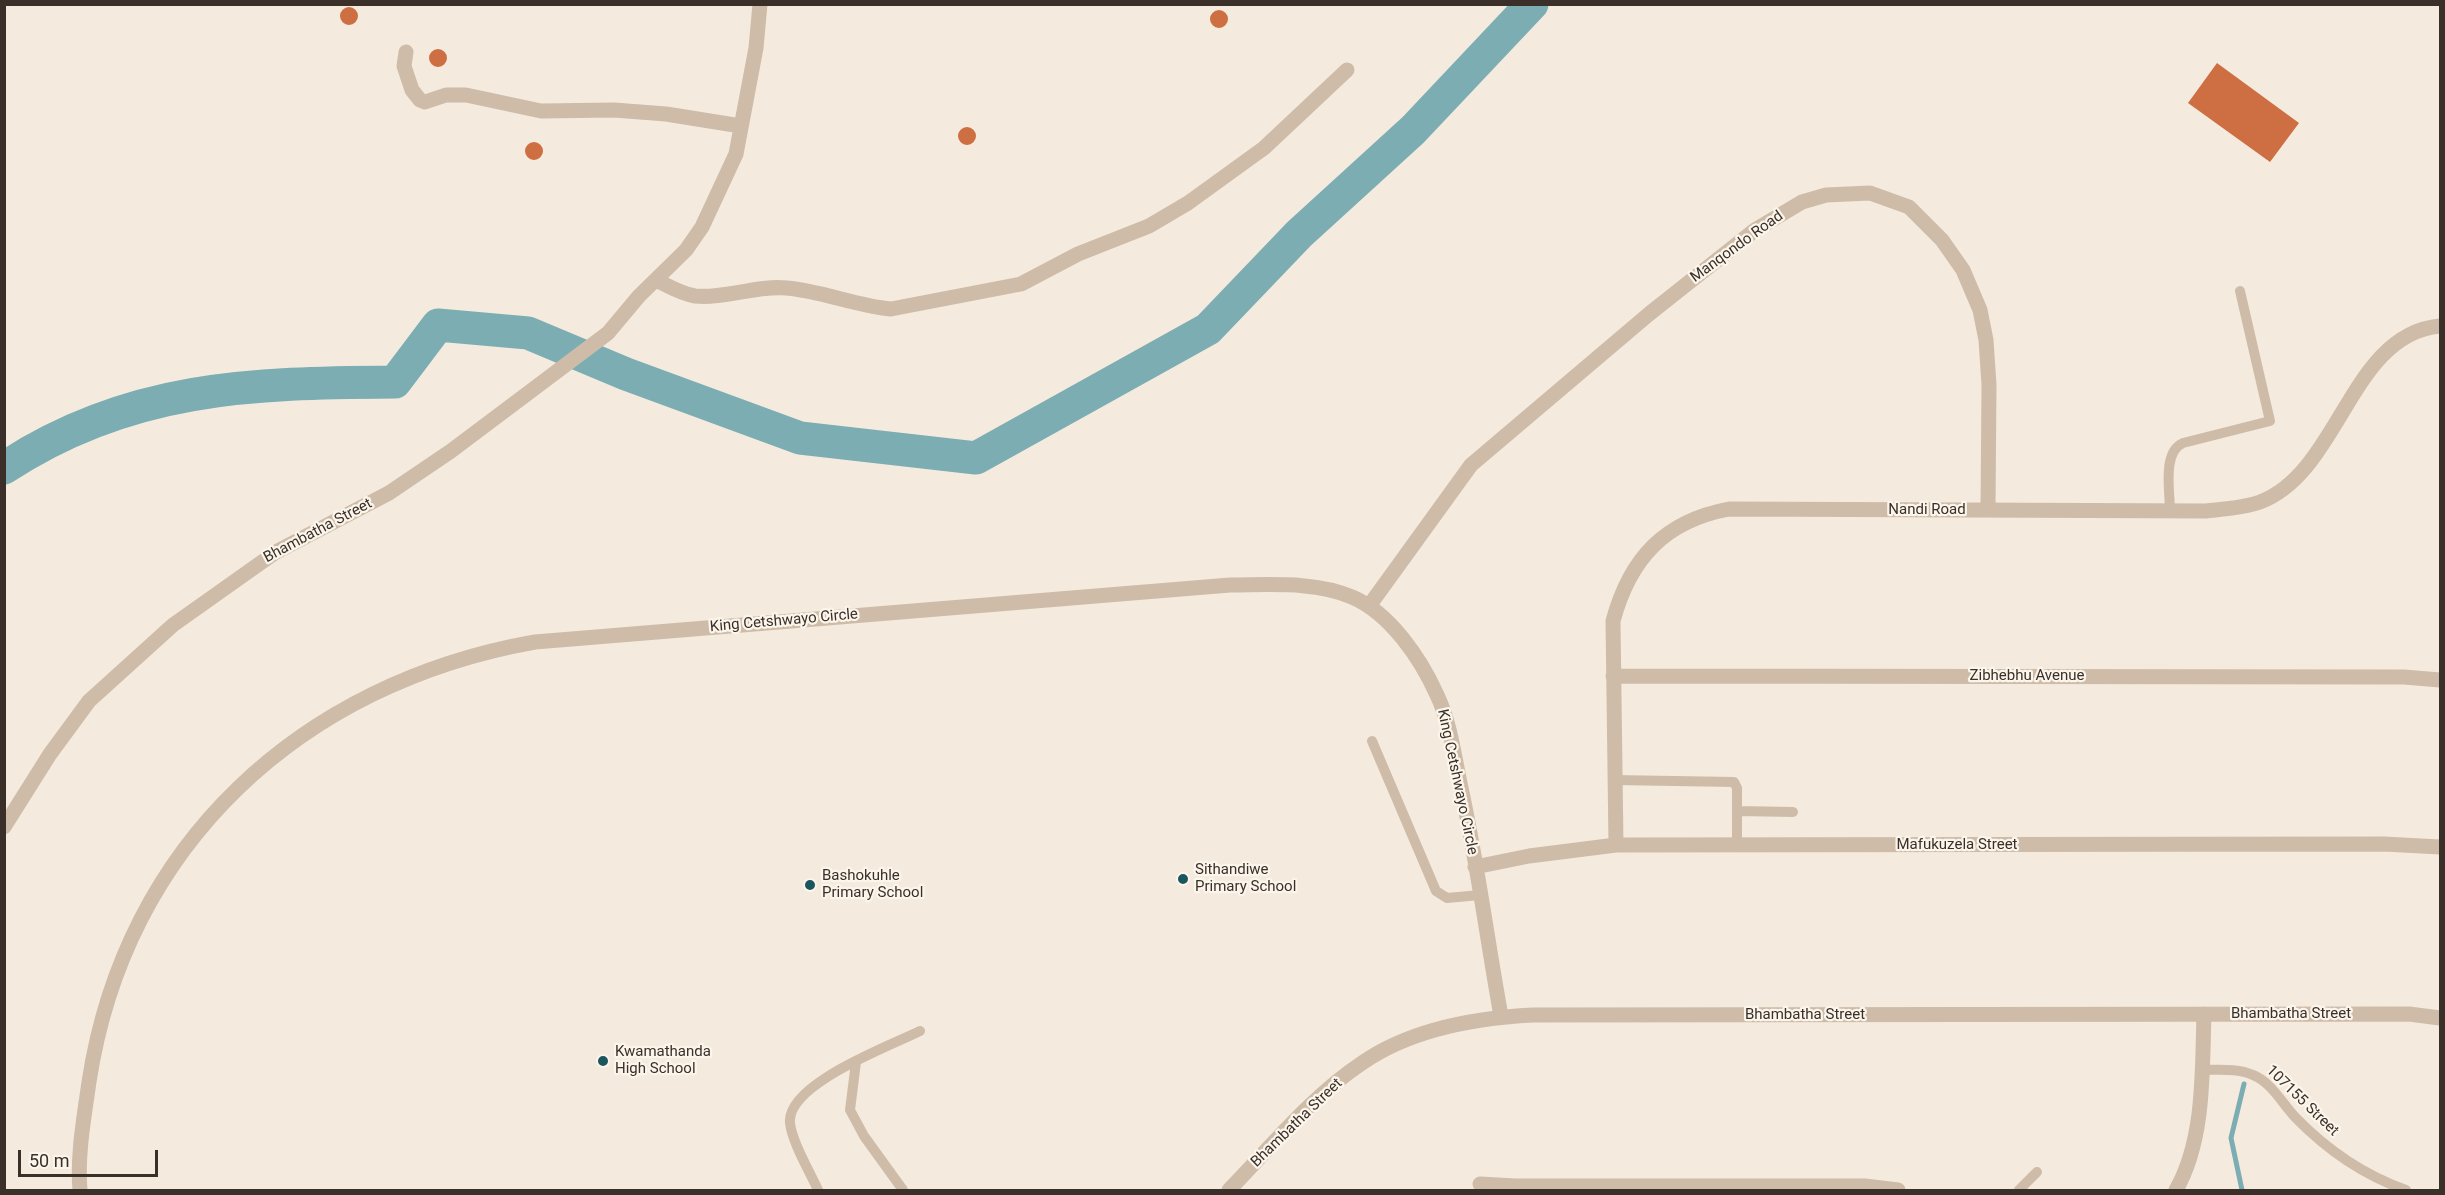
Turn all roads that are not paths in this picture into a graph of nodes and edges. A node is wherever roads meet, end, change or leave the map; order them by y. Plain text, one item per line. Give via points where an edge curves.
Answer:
1 (760, 4) edge
2 (406, 52) dead end
3 (1347, 70) dead end
4 (741, 126) junction
5 (656, 280) junction
6 (2240, 291) dead end
7 (2440, 326) edge
8 (1988, 510) junction
9 (2170, 511) junction
10 (1369, 606) junction
11 (1613, 676) junction
12 (2440, 680) edge
13 (1372, 741) dead end
14 (1614, 780) junction
15 (1737, 810) junction
16 (1793, 812) dead end
17 (4, 827) edge
18 (1616, 845) junction
19 (1737, 845) junction
20 (2440, 847) edge
21 (1476, 867) junction
22 (1480, 895) junction
23 (2204, 1014) junction
24 (1501, 1016) junction
25 (2440, 1018) edge
26 (920, 1031) dead end
27 (856, 1062) junction
28 (2202, 1070) junction
29 (2037, 1172) dead end
30 (1480, 1184) dead end
31 (80, 1191) edge
32 (818, 1191) edge
33 (903, 1191) edge
34 (1229, 1191) edge
35 (1898, 1191) edge
36 (2019, 1191) edge
37 (2176, 1191) edge
38 (2406, 1191) edge

1 - 4 street, Bhambatha Street
2 - 4 street via 404,66 412,90 424,102 446,95 466,95 541,111 625,111
3 - 5 street via 1279,136 1188,203 1149,226 1077,254 1021,284 891,309 871,308 790,288 693,296
4 - 5 street, Bhambatha Street via 736,154 702,227
5 - 17 street, Bhambatha Street via 608,333 423,471 276,552 173,626 89,701
6 - 9 lane via 2270,421 2174,448
7 - 9 street, Nandi Road via 2409,334 2394,344 2365,378 2304,469 2284,487 2261,501 2235,508
8 - 9 street, Nandi Road
8 - 10 street, Manqondo Road via 1986,340 1980,310 1963,270 1942,240 1909,207 1870,193 1826,195 1802,202 1755,230 1480,458 1456,484
8 - 11 street, Nandi Road via 1730,509 1701,516 1660,539 1631,572 1613,621
10 - 21 street, King Cetshwayo Circle via 1411,651 1438,696 1447,721
10 - 31 street, King Cetshwayo Circle via 1331,590 1230,585 535,642 467,656 371,694 302,734 250,777 181,853 161,882 141,918 103,1015 82,1129
11 - 12 street, Zibhebhu Avenue
11 - 14 street, Nandi Road
13 - 22 lane via 1436,891 1447,898
14 - 15 lane via 1730,781 1737,788
14 - 18 street, Nandi Road
15 - 16 lane
15 - 19 lane
18 - 19 street, Mafukuzela Street
18 - 21 street, Mafukuzela Street
19 - 20 street, Mafukuzela Street
21 - 22 street, King Cetshwayo Circle
22 - 24 street, King Cetshwayo Circle
23 - 24 street, Bhambatha Street
23 - 25 street, Bhambatha Street via 2409,1014
23 - 28 street
24 - 34 street, Bhambatha Street via 1453,1024 1362,1062 1329,1087
26 - 27 lane
27 - 32 lane via 804,1093 790,1114 793,1134
27 - 33 lane via 850,1110
28 - 37 street via 2196,1132
28 - 38 lane, 107155 Street via 2240,1071 2261,1079 2295,1117 2340,1157
29 - 36 lane
30 - 35 street via 1865,1186

